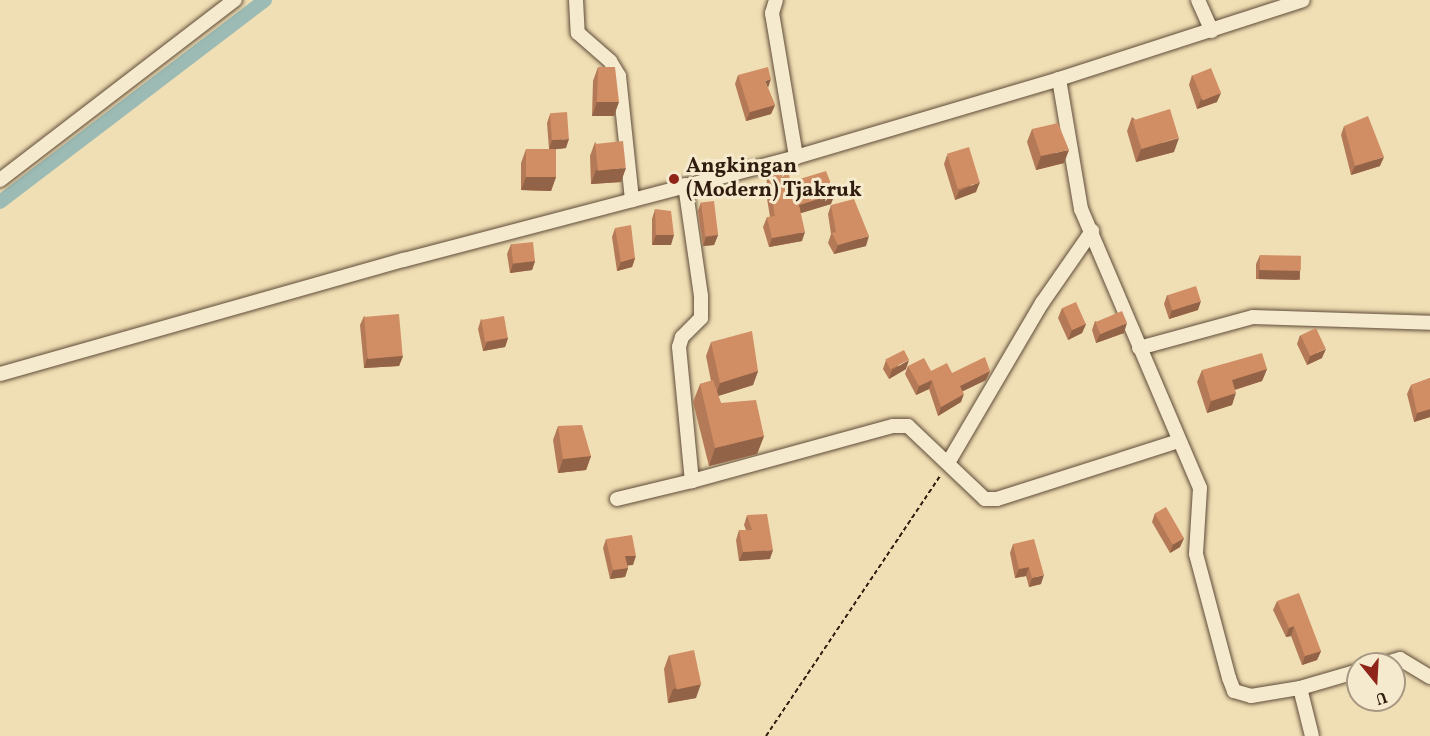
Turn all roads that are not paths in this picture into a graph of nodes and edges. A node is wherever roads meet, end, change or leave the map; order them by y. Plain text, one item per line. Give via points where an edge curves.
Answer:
1 (235, 0) edge
2 (576, 0) edge
3 (776, 0) edge
4 (1198, 0) edge
5 (1303, 0) edge
6 (1212, 31) junction
7 (1059, 80) junction
8 (796, 157) junction
9 (0, 180) edge
10 (685, 185) junction
11 (632, 200) junction
12 (1092, 231) junction
13 (1430, 323) edge
14 (1139, 348) junction
15 (0, 374) edge
16 (1179, 441) junction
17 (948, 463) junction
18 (692, 481) junction
19 (617, 499) dead end
20 (1406, 663) edge
21 (1346, 675) edge
22 (1430, 677) edge
23 (1300, 688) junction
24 (1312, 736) edge

1 - 9 street
2 - 11 street via 578,33 610,60 619,76
3 - 8 street via 772,13
4 - 6 street
5 - 6 street
6 - 7 street
7 - 8 street
7 - 12 street via 1081,209
8 - 10 street
10 - 11 street
10 - 18 street via 701,296 701,318 682,337 679,347
11 - 15 street
12 - 14 street
12 - 17 street via 1042,303
13 - 14 street via 1253,317
14 - 16 street
16 - 17 street via 997,499 985,499
16 - 23 street via 1200,488 1198,567 1234,691 1251,696
17 - 18 street via 908,426 893,426
18 - 19 street
20 - 22 street
21 - 23 street
23 - 24 street

